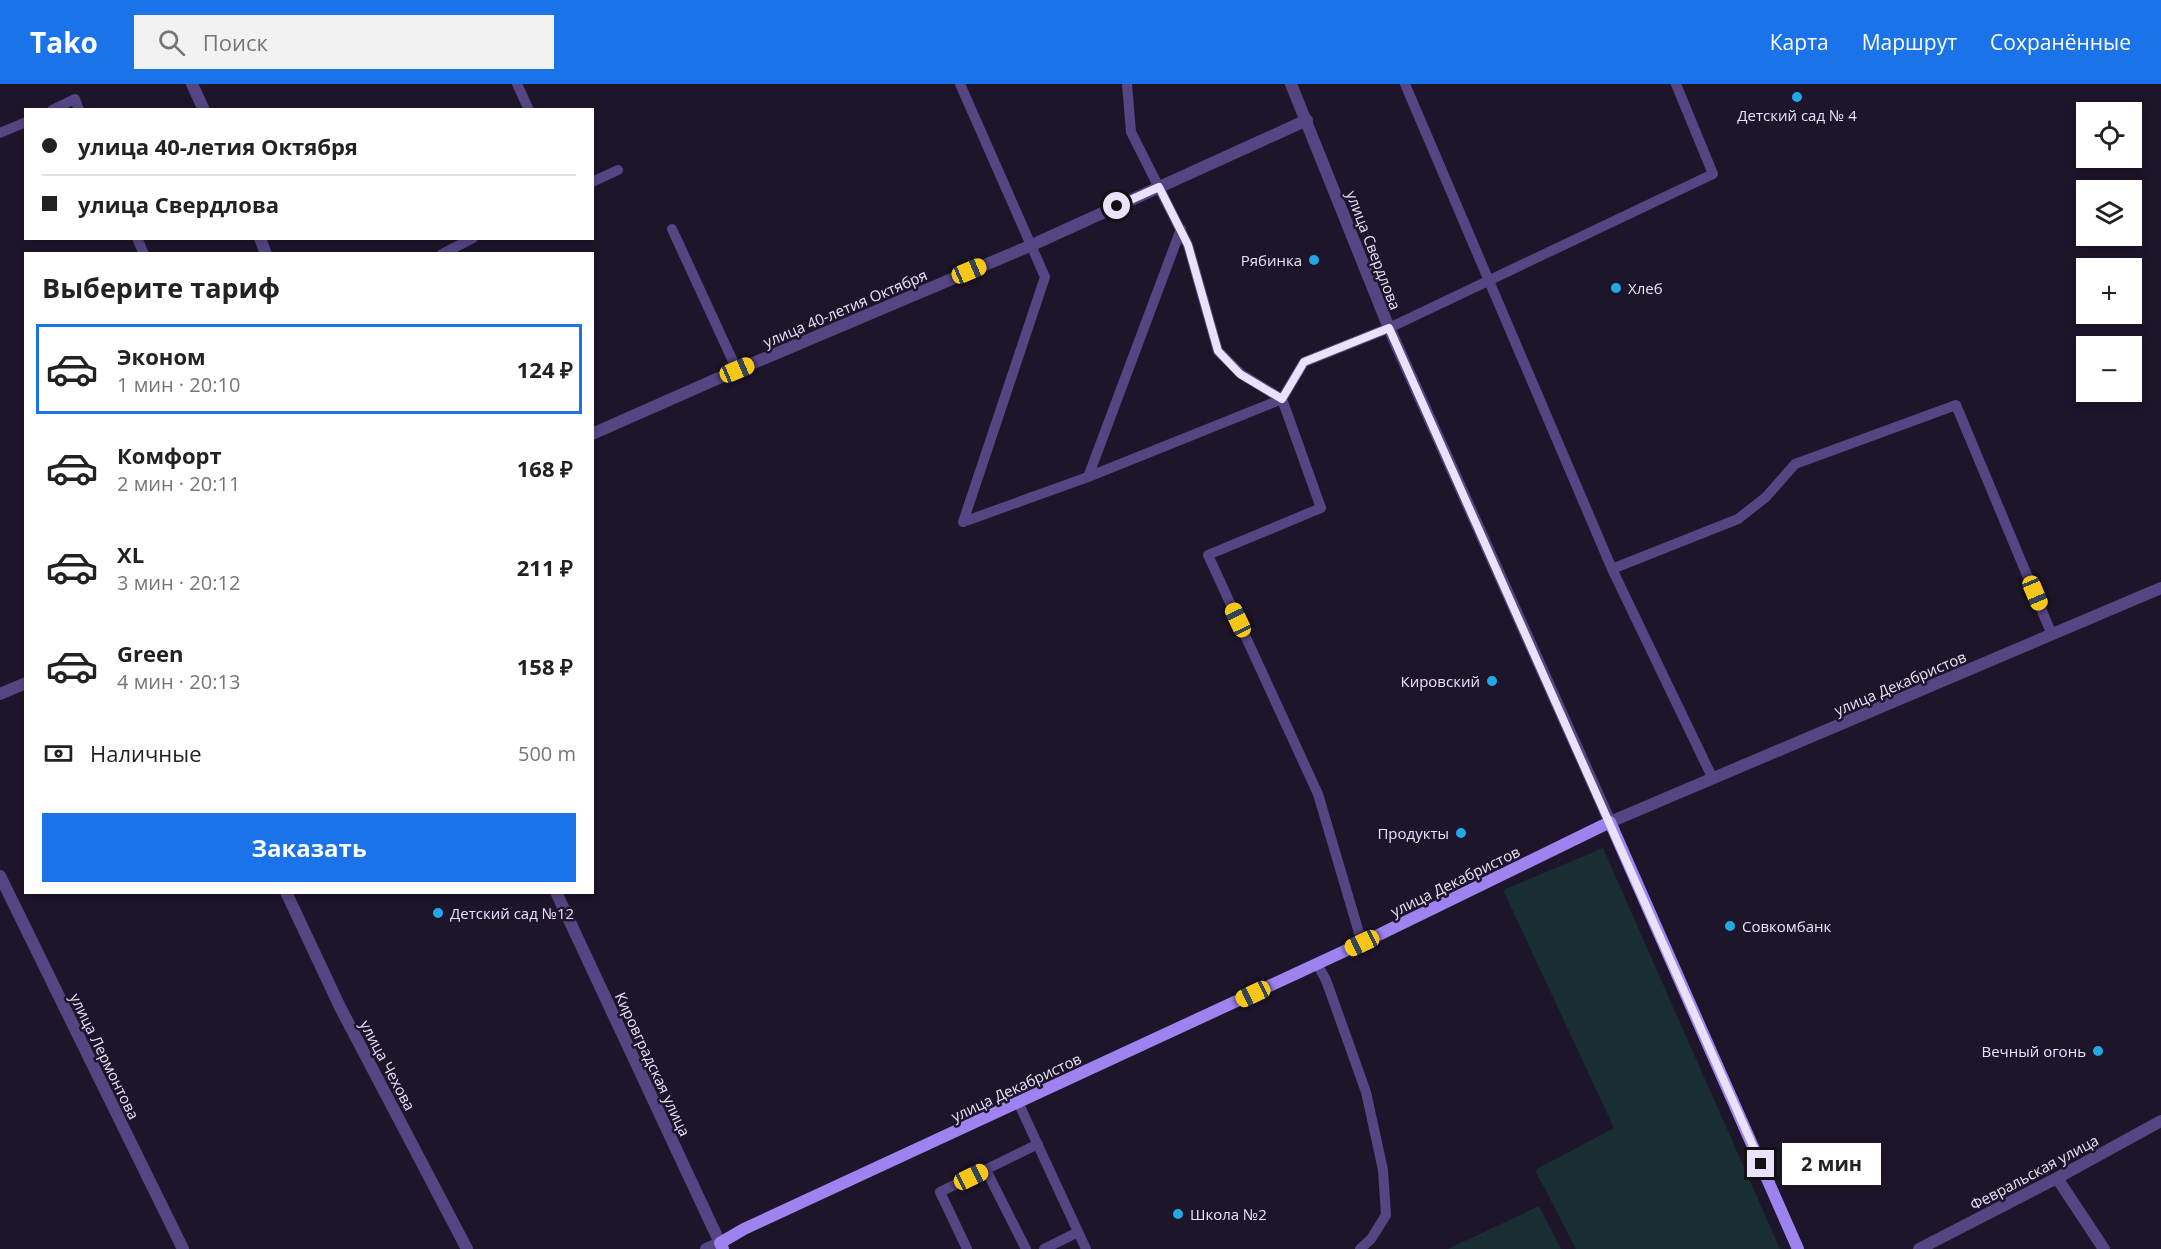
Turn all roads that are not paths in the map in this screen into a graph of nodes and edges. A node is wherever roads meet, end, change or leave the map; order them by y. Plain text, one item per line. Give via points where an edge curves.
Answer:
1 (192, 84) edge
2 (517, 84) edge
3 (960, 84) edge
4 (1127, 84) edge
5 (1291, 84) edge
6 (1405, 84) edge
7 (1676, 84) edge
8 (56, 108) edge
9 (78, 108) edge
10 (203, 108) edge
11 (528, 108) edge
12 (1307, 120) junction
13 (24, 123) edge
14 (0, 133) edge
15 (618, 170) dead end
16 (594, 181) edge
17 (1159, 187) junction
18 (672, 229) dead end
19 (1181, 230) junction
20 (469, 240) edge
21 (1032, 244) junction
22 (446, 252) edge
23 (1488, 281) junction
24 (1389, 328) junction
25 (737, 370) junction
26 (1282, 399) junction
27 (594, 433) edge
28 (1088, 477) junction
29 (1612, 569) junction
30 (2161, 588) edge
31 (2052, 635) junction
32 (24, 684) edge
33 (0, 694) edge
34 (1713, 779) junction
35 (1610, 822) junction
36 (0, 876) edge
37 (287, 894) edge
38 (557, 894) edge
39 (1362, 943) junction
40 (1317, 964) junction
41 (1018, 1102) junction
42 (2161, 1121) edge
43 (1038, 1144) junction
44 (986, 1170) junction
45 (2057, 1178) junction
46 (1078, 1232) junction
47 (721, 1246) edge
48 (183, 1249) edge
49 (467, 1249) edge
50 (706, 1249) edge
51 (967, 1249) edge
52 (1026, 1249) edge
53 (1044, 1249) edge
54 (1086, 1249) edge
55 (1360, 1249) edge
56 (1798, 1249) edge
57 (1919, 1249) edge
58 (2104, 1249) edge

1 - 10 street
2 - 11 lane
3 - 21 lane
4 - 17 lane via 1131,132
5 - 12 street, улица Свердлова
6 - 23 lane
7 - 23 lane via 1713,174
8 - 9 lane via 75,99
12 - 17 street, улица 40-летия Октября
12 - 24 street, улица Свердлова
13 - 14 lane
15 - 16 lane
17 - 19 lane
17 - 21 street, улица 40-летия Октября
18 - 25 lane
19 - 26 lane via 1218,351 1240,374
19 - 28 lane
20 - 22 lane
21 - 25 street, улица 40-летия Октября
21 - 28 lane via 1045,276 963,522
23 - 24 lane
23 - 29 lane
24 - 26 lane via 1304,362
24 - 35 street, улица Свердлова
25 - 27 street, улица 40-летия Октября
26 - 28 lane
26 - 39 lane via 1321,508 1208,555 1318,794
29 - 31 lane via 1738,519 1766,497 1795,464 1956,405
29 - 34 lane
30 - 31 street, улица Декабристов
31 - 34 street, улица Декабристов
32 - 33 street
34 - 35 street, улица Декабристов
35 - 39 main road, улица Декабристов
35 - 56 main road, улица Свердлова
36 - 48 street, улица Лермонтова
37 - 49 street, улица Чехова via 340,1007
38 - 47 street, Кировградская улица
39 - 40 main road, улица Декабристов
40 - 41 main road, улица Декабристов
40 - 55 lane via 1366,1092 1383,1170 1386,1215
41 - 43 lane
41 - 47 main road, улица Декабристов via 744,1229
42 - 45 street, Февральская улица
43 - 44 lane
43 - 46 lane
44 - 51 lane via 940,1192
44 - 52 lane
45 - 57 street, Февральская улица
45 - 58 street
46 - 53 lane
46 - 54 lane
47 - 50 street, улица Декабристов

